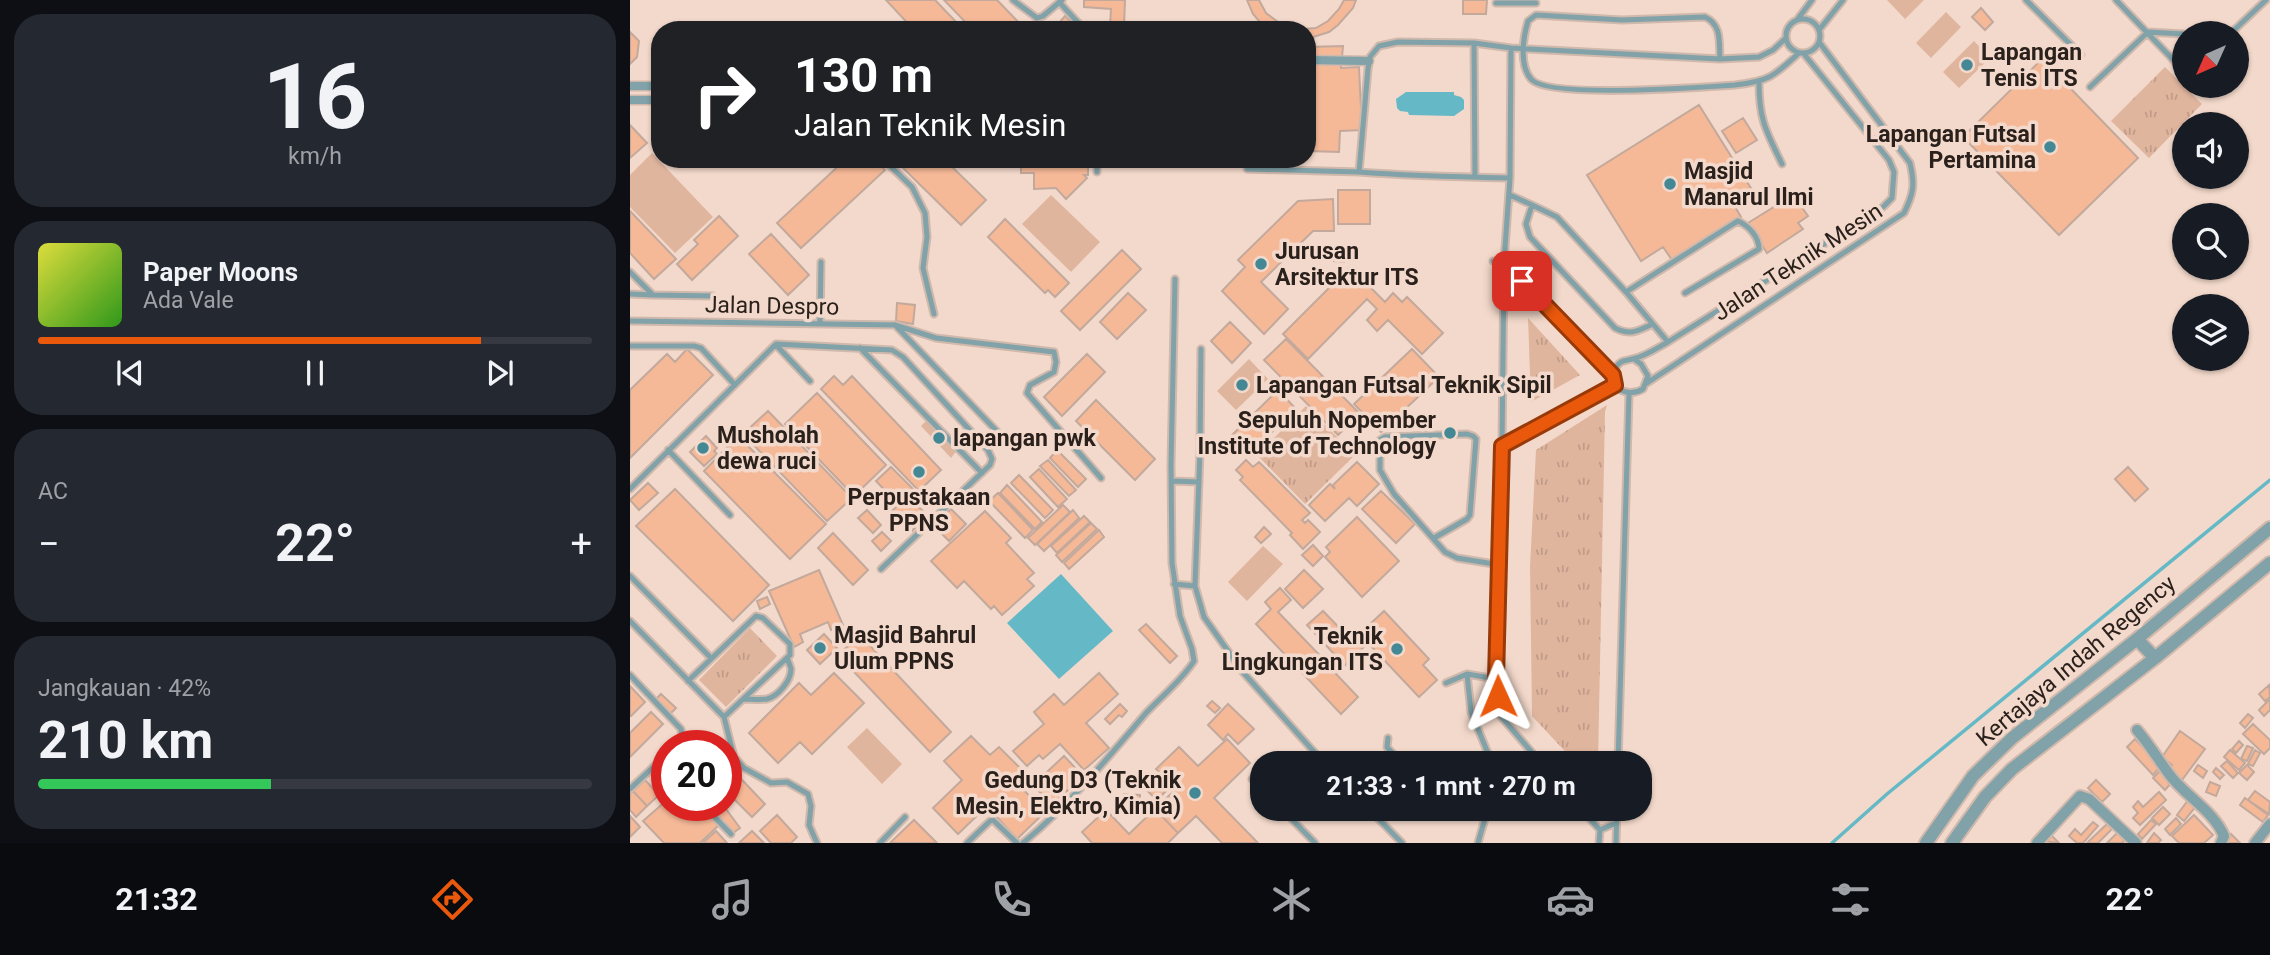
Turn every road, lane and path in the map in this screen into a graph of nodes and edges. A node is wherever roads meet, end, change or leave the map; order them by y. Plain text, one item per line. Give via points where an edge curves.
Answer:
1 (1013, 0) edge
2 (1812, 0) edge
3 (1843, 0) edge
4 (2026, 0) edge
5 (2116, 0) edge
6 (2266, 0) edge
7 (1060, 1) edge
8 (1536, 2) edge
9 (1496, 3) dead end
10 (1536, 15) junction
11 (1797, 20) junction
12 (1077, 21) edge
13 (2244, 21) edge
14 (1819, 30) junction
15 (2148, 32) junction
16 (2172, 33) edge
17 (1786, 38) junction
18 (1474, 43) junction
19 (1819, 43) junction
20 (1511, 48) junction
21 (1523, 48) junction
22 (1801, 53) junction
23 (2081, 55) dead end
24 (2172, 56) edge
25 (1720, 59) junction
26 (1316, 60) edge
27 (1369, 61) junction
28 (1759, 82) junction
29 (630, 86) edge
30 (651, 86) edge
31 (2090, 87) dead end
32 (630, 100) edge
33 (651, 100) edge
34 (1782, 164) dead end
35 (892, 168) edge
36 (1097, 168) edge
37 (1247, 169) dead end
38 (1097, 172) dead end
39 (1359, 172) junction
40 (1475, 177) junction
41 (1510, 178) junction
42 (1510, 195) junction
43 (1532, 205) junction
44 (1493, 261) dead end
45 (821, 262) dead end
46 (1504, 262) junction
47 (630, 272) edge
48 (1175, 279) dead end
49 (1626, 292) junction
50 (1685, 293) dead end
51 (630, 294) edge
52 (653, 295) junction
53 (713, 296) dead end
54 (934, 314) dead end
55 (630, 321) edge
56 (820, 323) junction
57 (1653, 324) junction
58 (895, 325) junction
59 (1668, 342) junction
60 (776, 344) junction
61 (630, 346) edge
62 (860, 348) junction
63 (1201, 349) dead end
64 (1634, 359) junction
65 (1613, 375) junction
66 (810, 381) dead end
67 (1647, 383) junction
68 (735, 385) junction
69 (1615, 385) junction
70 (1629, 394) junction
71 (1502, 446) junction
72 (1012, 447) dead end
73 (668, 450) junction
74 (982, 473) junction
75 (1101, 478) dead end
76 (1172, 481) junction
77 (1199, 482) junction
78 (630, 489) edge
79 (730, 515) dead end
80 (2270, 528) edge
81 (1434, 538) junction
82 (2270, 562) edge
83 (1500, 565) junction
84 (881, 569) dead end
85 (630, 576) edge
86 (1174, 584) junction
87 (1195, 586) junction
88 (630, 621) edge
89 (2137, 639) junction
90 (787, 657) junction
91 (711, 658) junction
92 (2155, 659) junction
93 (1467, 674) junction
94 (630, 676) edge
95 (1496, 679) junction
96 (688, 681) junction
97 (1446, 683) dead end
98 (744, 699) junction
99 (724, 717) junction
100 (681, 730) edge
101 (2137, 730) dead end
102 (1388, 738) dead end
103 (1313, 751) edge
104 (1390, 751) edge
105 (1487, 751) edge
106 (1531, 751) edge
107 (1618, 751) edge
108 (651, 769) edge
109 (630, 789) edge
110 (905, 817) dead end
111 (718, 821) edge
112 (1294, 821) edge
113 (1381, 821) edge
114 (1484, 821) edge
115 (1592, 821) edge
116 (1616, 823) joint
117 (2270, 824) edge
118 (1600, 830) junction
119 (731, 834) dead end
120 (817, 843) edge
121 (880, 843) edge
122 (967, 843) edge
123 (1017, 843) edge
124 (1023, 843) edge
125 (1315, 843) edge
126 (1402, 843) edge
127 (1478, 843) edge
128 (1599, 843) edge
129 (1616, 843) edge
130 (1926, 843) edge
131 (1952, 843) edge
132 (2037, 843) edge
133 (2136, 843) edge
134 (2221, 843) edge
135 (2255, 843) edge

1 - 7 lane via 1037,18
2 - 11 lane
3 - 14 lane
4 - 23 lane
5 - 15 lane
6 - 13 lane
7 - 12 lane
8 - 9 lane
8 - 10 lane
10 - 21 lane via 1528,22
10 - 25 lane via 1622,20 1705,17 1718,29
11 - 14 lane via 1806,19
11 - 17 lane via 1790,24
14 - 19 lane
15 - 16 lane
15 - 24 lane
15 - 31 lane
17 - 22 lane, Jalan Teknik Mesin via 1788,45
17 - 25 lane via 1759,57
18 - 20 lane
18 - 27 lane via 1389,43 1379,46
18 - 40 lane
19 - 22 lane
19 - 67 lane, Jalan Teknik Mesin via 1910,163 1914,180 1904,213
20 - 21 lane
20 - 41 lane
21 - 25 lane
21 - 28 lane via 1530,78 1550,88 1610,90
22 - 28 lane via 1774,76
22 - 59 lane, Jalan Teknik Mesin via 1888,160 1894,172 1892,198
26 - 27 street
27 - 39 lane
28 - 34 lane via 1763,126
29 - 30 street
32 - 33 street
35 - 54 lane via 912,187 925,213 923,268
36 - 38 lane
37 - 39 lane
39 - 40 lane
40 - 41 lane
41 - 42 lane
42 - 43 lane
42 - 46 lane
43 - 49 lane via 1557,217
43 - 57 lane via 1526,224 1530,237 1615,328 1635,332
44 - 46 lane
45 - 56 lane
46 - 65 lane
46 - 71 lane
47 - 52 lane
48 - 76 lane
49 - 50 lane via 1738,221 1754,233 1759,249
49 - 57 lane
51 - 52 lane
52 - 53 lane
55 - 56 lane, Jalan Despro
56 - 58 lane, Jalan Despro
57 - 59 lane
58 - 72 lane
58 - 75 lane, Jalan Despro via 936,338 1054,352 1054,372 1030,384 1027,393
59 - 64 lane, Jalan Teknik Mesin
60 - 62 lane
60 - 66 lane
60 - 68 lane
61 - 68 lane via 701,348
62 - 74 lane
62 - 74 lane via 892,350 903,357 988,450 992,459
63 - 77 lane
64 - 65 lane via 1619,363
64 - 67 lane via 1646,370
65 - 69 lane
67 - 70 lane
68 - 73 lane
69 - 70 lane
69 - 71 lane
70 - 107 lane
71 - 83 lane
73 - 78 lane
73 - 79 lane
74 - 84 lane
76 - 77 lane
76 - 86 lane
77 - 87 lane
80 - 89 street, Kertajaya Indah Regency
81 - 81 lane via 1470,514 1476,439 1467,434 1385,437 1380,440 1380,470
81 - 83 lane via 1457,558
82 - 92 street, Kertajaya Indah Regency
83 - 95 lane
85 - 91 lane
86 - 87 lane
86 - 124 lane via 1194,661 1070,800
87 - 103 lane via 1204,617 1242,671
88 - 96 lane
89 - 92 street
89 - 130 street, Kertajaya Indah Regency via 1973,776
90 - 91 lane via 790,644 758,616
90 - 98 lane
90 - 98 lane via 789,677 774,696
91 - 96 lane
92 - 131 street, Kertajaya Indah Regency via 2012,769
93 - 95 lane
93 - 97 lane
93 - 105 lane via 1471,712
94 - 100 lane
95 - 106 lane via 1499,714
96 - 99 lane
98 - 99 lane
99 - 120 lane via 734,757 744,768 771,783 787,782 808,794 809,825
101 - 134 street via 2170,775 2218,825 2224,836
102 - 104 lane
108 - 109 lane
110 - 121 lane
111 - 119 lane
112 - 125 lane
113 - 126 lane
114 - 127 lane
115 - 118 lane
116 - 118 lane
116 - 129 lane
117 - 135 street
118 - 128 lane
122 - 123 lane via 993,820
132 - 133 street via 2080,796

